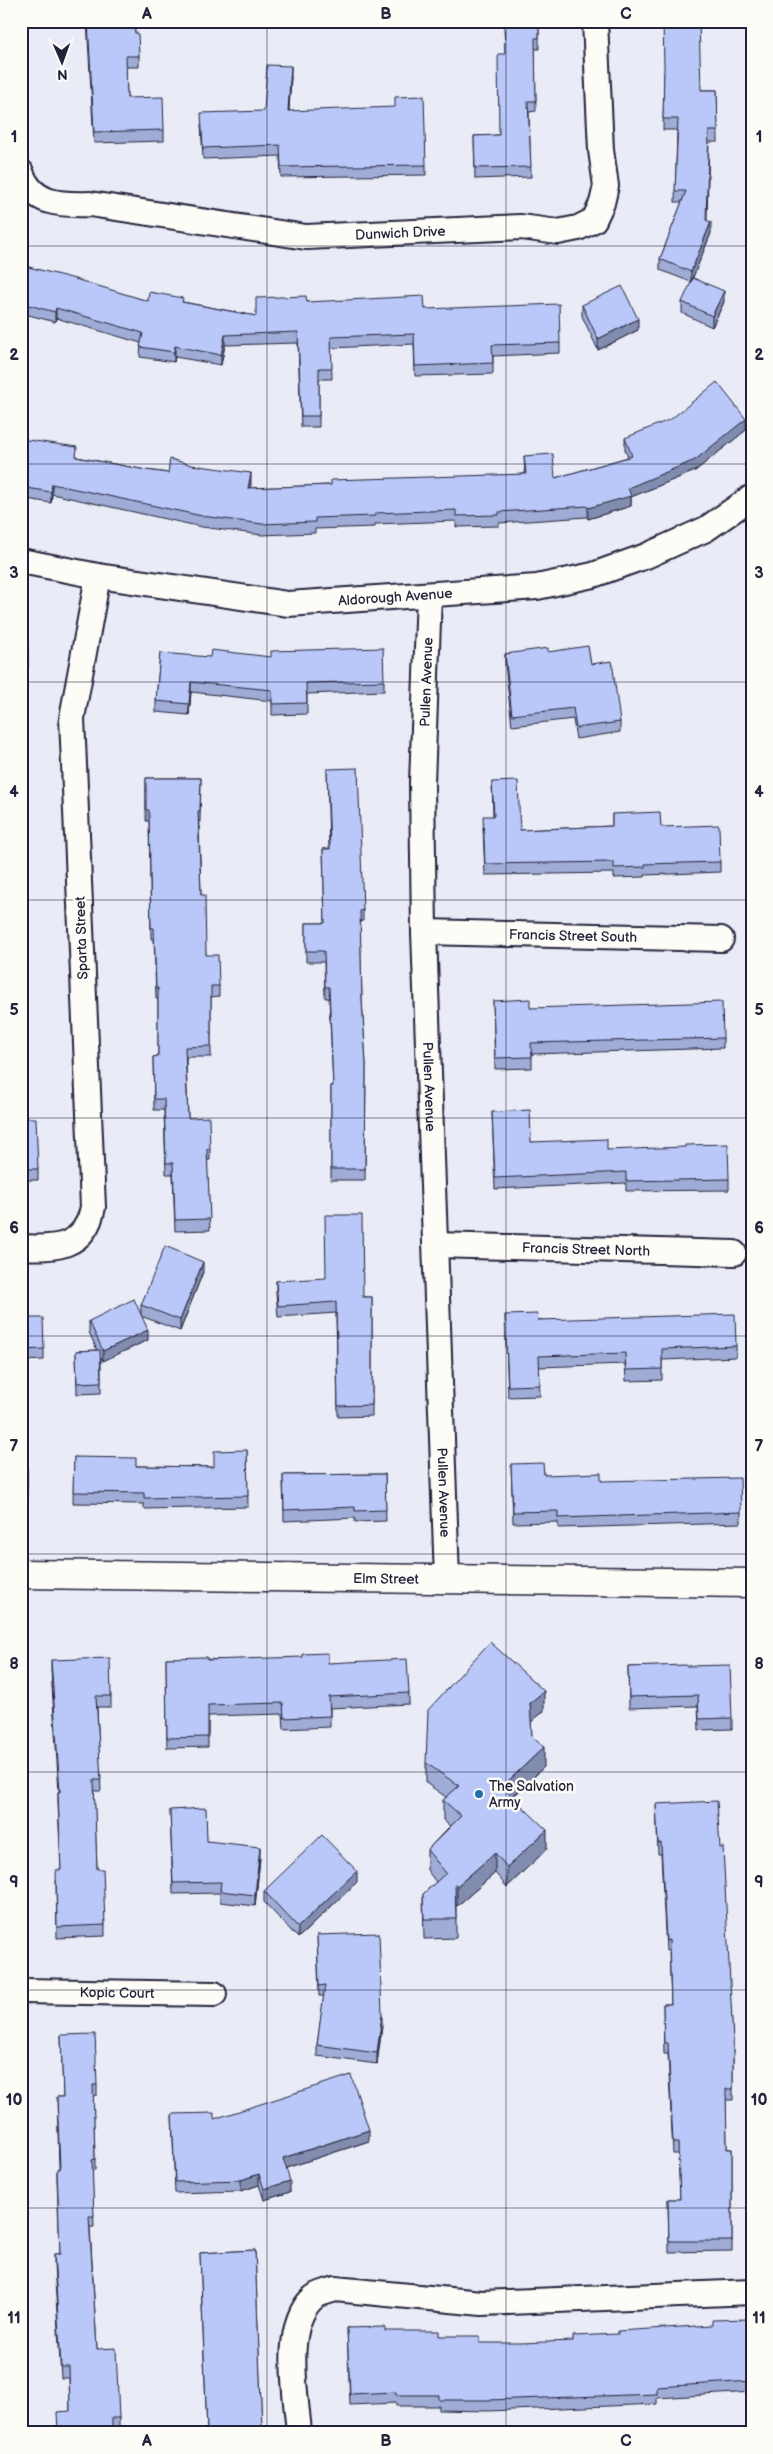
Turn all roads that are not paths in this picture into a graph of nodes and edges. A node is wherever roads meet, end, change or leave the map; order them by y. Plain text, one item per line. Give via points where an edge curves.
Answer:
1 (595, 21) edge
2 (21, 172) edge
3 (752, 497) edge
4 (21, 561) edge
5 (98, 576) junction
6 (429, 595) junction
7 (424, 932) junction
8 (721, 939) dead end
9 (436, 1245) junction
10 (21, 1248) edge
11 (734, 1253) dead end
12 (21, 1574) edge
13 (447, 1579) junction
14 (752, 1582) edge
15 (21, 1991) edge
16 (214, 1994) dead end
17 (752, 2292) edge
18 (299, 2432) edge

1 - 2 street, Dunwich Drive via 601,150 606,186 594,220 578,228 558,232 522,227 306,237 90,204 60,205 45,201 32,192
3 - 6 street, Aldorough Avenue via 706,529 593,575 537,587
4 - 5 street, Aldorough Avenue
5 - 6 street, Aldorough Avenue via 288,604
5 - 10 street, Sparta Street via 72,718 93,1208 87,1227 75,1240 60,1247
6 - 7 street, Pullen Avenue via 422,783
7 - 8 street, Francis Street South
7 - 9 street, Pullen Avenue
9 - 11 street, Francis Street North
9 - 13 street, Pullen Avenue
12 - 13 main road, Elm Street
13 - 14 main road, Elm Street
15 - 16 street, Kopic Court
17 - 18 street via 482,2303 335,2290 314,2297 302,2312 294,2336

